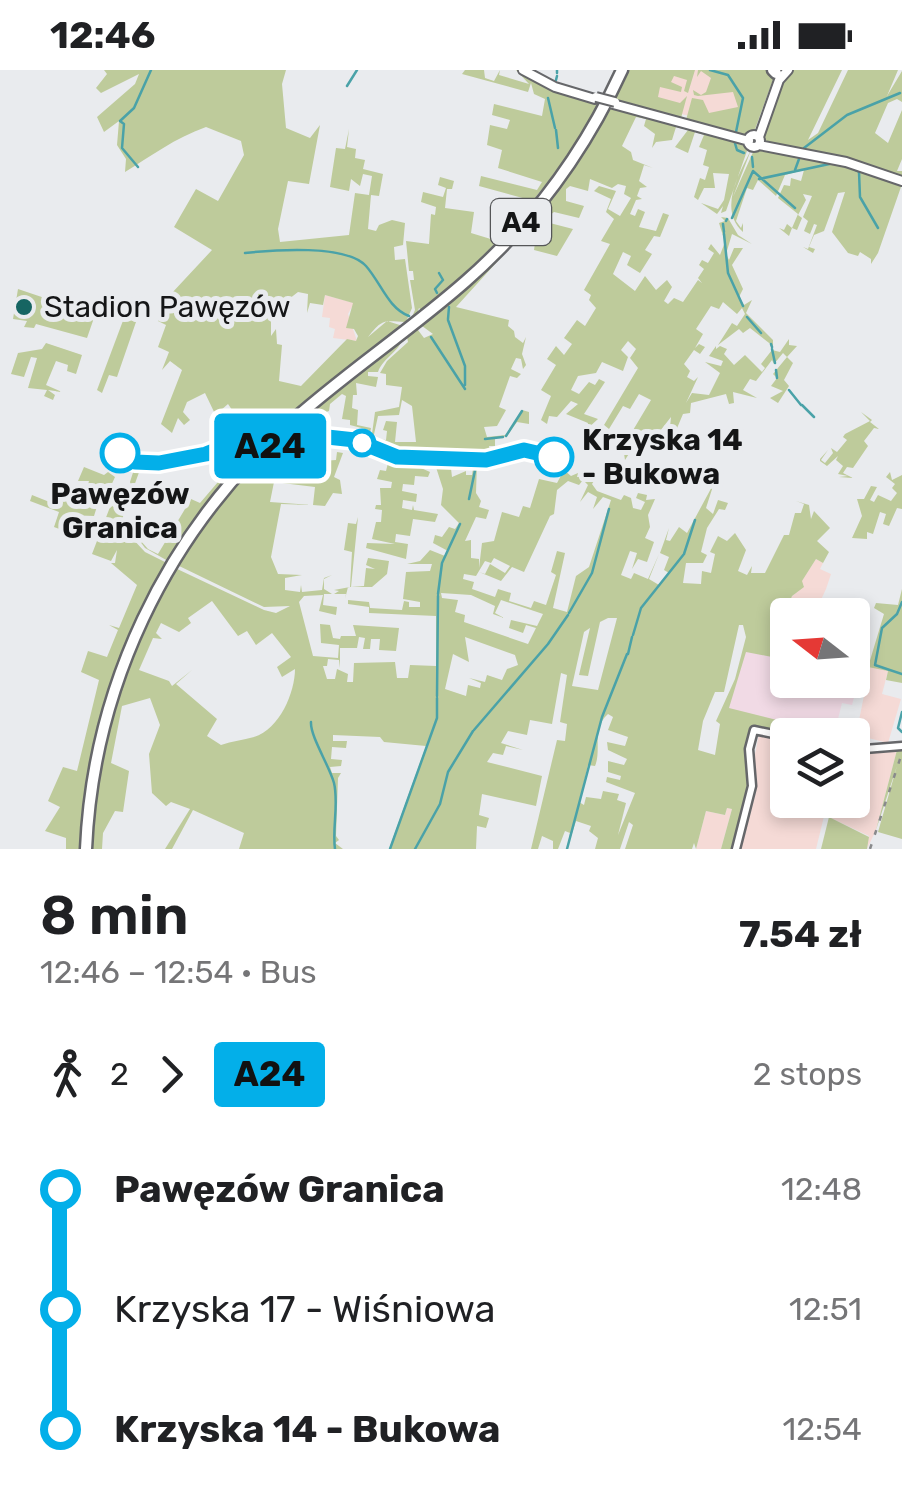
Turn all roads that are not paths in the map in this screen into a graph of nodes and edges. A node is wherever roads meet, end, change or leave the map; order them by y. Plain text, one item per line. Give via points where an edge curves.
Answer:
1 (525, 70) edge
2 (622, 70) edge
3 (778, 72) edge
4 (755, 139) junction
5 (902, 180) edge
6 (424, 313) junction
7 (770, 733) edge
8 (902, 746) edge
9 (870, 749) edge
10 (84, 849) edge
11 (736, 849) edge

1 - 4 main road, bridge via 555,87
2 - 6 highway, A4 via 540,198 494,251
2 - 6 highway, A4 via 582,145 540,204 490,259
3 - 4 main road
4 - 5 main road
6 - 10 highway, A4 via 256,455 212,505 165,576 108,712
7 - 11 main road via 755,729 750,744 752,786
8 - 9 main road

